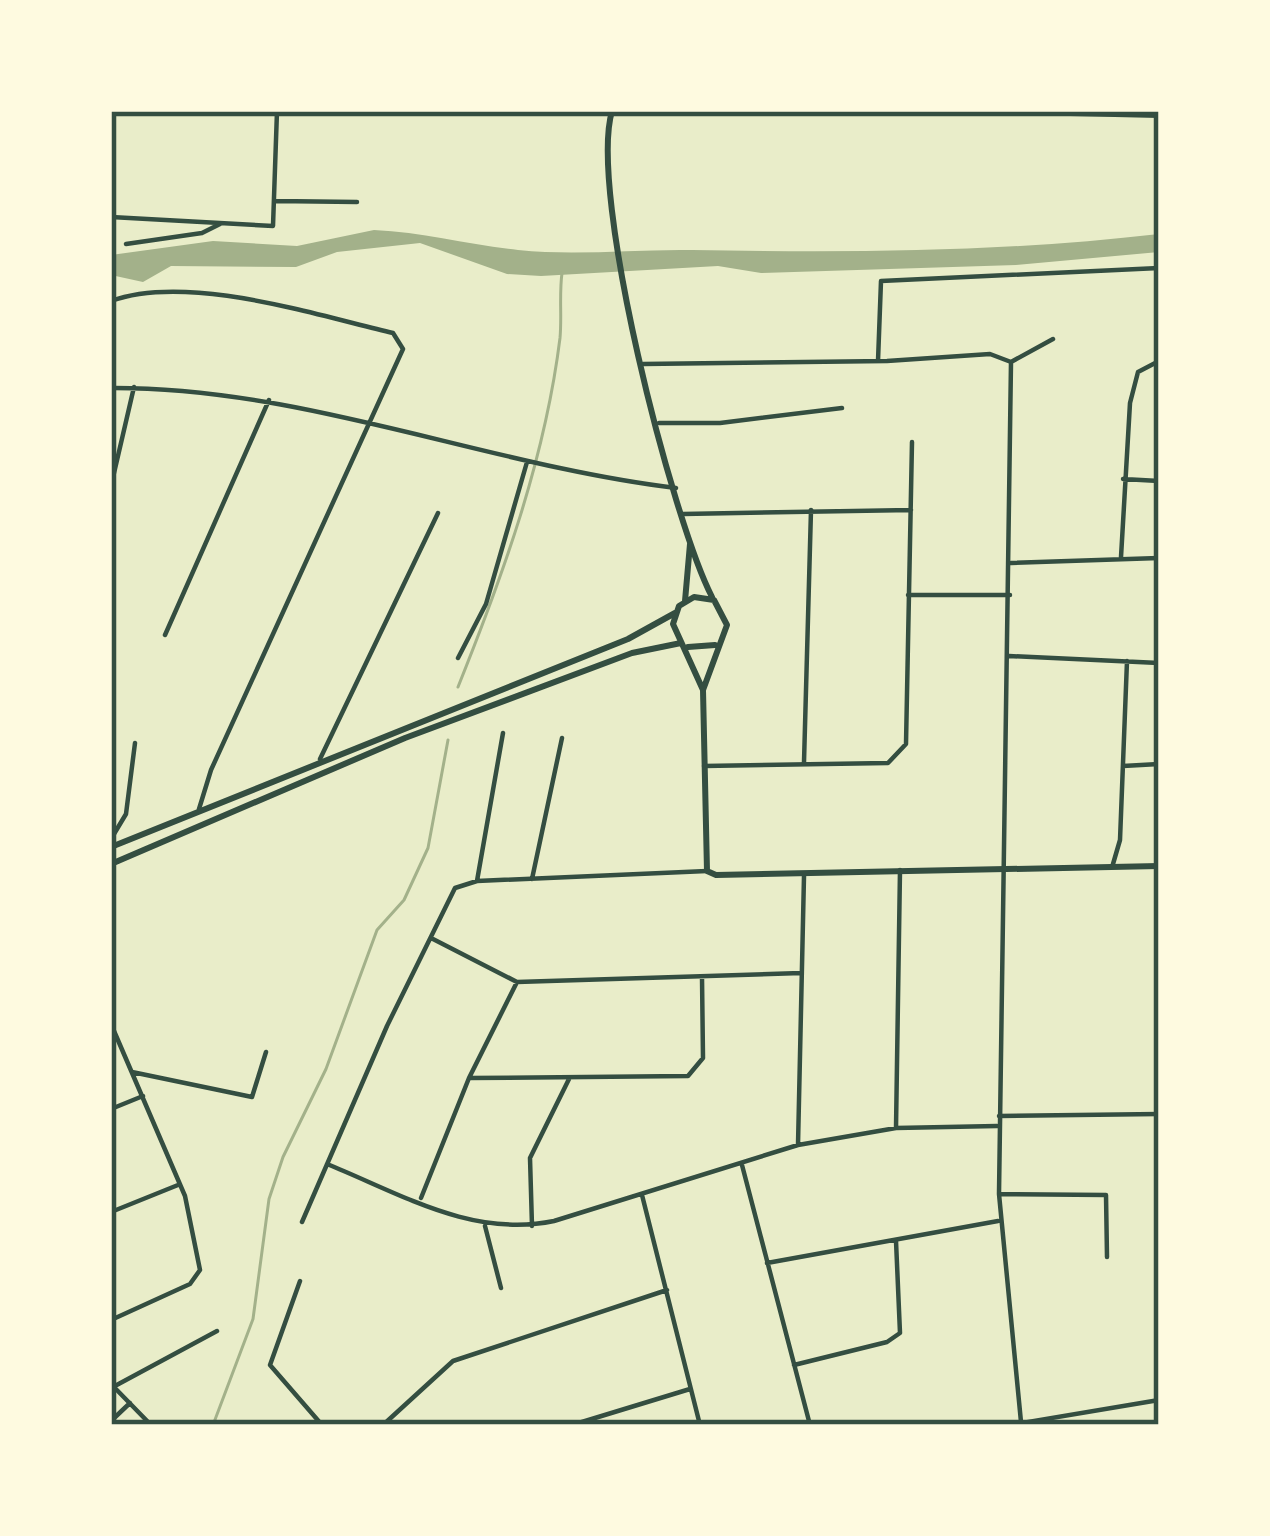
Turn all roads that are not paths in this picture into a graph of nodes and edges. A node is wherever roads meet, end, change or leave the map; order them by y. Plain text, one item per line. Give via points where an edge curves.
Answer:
1 (277, 111) edge
2 (612, 111) edge
3 (1026, 111) edge
4 (1159, 114) edge
5 (275, 201) junction
6 (357, 202) dead end
7 (111, 217) edge
8 (220, 224) junction
9 (126, 244) dead end
10 (1159, 268) edge
11 (111, 301) edge
12 (1053, 339) dead end
13 (1159, 361) edge
14 (878, 362) junction
15 (1011, 362) junction
16 (643, 364) junction
17 (134, 387) junction
18 (111, 388) edge
19 (269, 400) junction
20 (842, 408) dead end
21 (658, 423) junction
22 (372, 424) junction
23 (912, 442) dead end
24 (528, 463) junction
25 (1124, 479) junction
26 (1159, 481) edge
27 (111, 486) edge
28 (676, 488) junction
29 (811, 510) junction
30 (911, 510) junction
31 (438, 513) dead end
32 (683, 514) junction
33 (690, 541) junction
34 (1121, 557) junction
35 (1159, 558) edge
36 (1011, 563) junction
37 (908, 595) junction
38 (1010, 595) junction
39 (714, 600) junction
40 (685, 601) junction
41 (674, 613) junction
42 (165, 635) dead end
43 (718, 643) junction
44 (683, 645) junction
45 (1009, 656) junction
46 (458, 658) dead end
47 (1127, 662) junction
48 (1159, 663) edge
49 (703, 690) junction
50 (503, 733) dead end
51 (562, 738) dead end
52 (135, 743) dead end
53 (320, 759) junction
54 (1159, 764) edge
55 (804, 765) junction
56 (704, 766) junction
57 (1124, 766) junction
58 (199, 809) junction
59 (115, 835) edge
60 (111, 847) edge
61 (111, 864) edge
62 (1005, 866) junction
63 (1113, 866) junction
64 (1159, 866) edge
65 (900, 870) junction
66 (707, 871) junction
67 (804, 876) junction
68 (532, 879) junction
69 (477, 881) junction
70 (429, 936) junction
71 (801, 973) junction
72 (702, 974) junction
73 (517, 982) junction
74 (111, 1024) edge
75 (266, 1052) dead end
76 (132, 1072) junction
77 (469, 1078) junction
78 (569, 1078) junction
79 (142, 1096) junction
80 (111, 1109) edge
81 (1159, 1114) edge
82 (999, 1116) junction
83 (999, 1126) junction
84 (896, 1128) junction
85 (798, 1145) junction
86 (327, 1164) junction
87 (742, 1165) junction
88 (180, 1184) junction
89 (642, 1195) junction
90 (999, 1195) junction
91 (419, 1201) junction
92 (111, 1212) edge
93 (1000, 1221) junction
94 (302, 1222) dead end
95 (485, 1226) junction
96 (532, 1226) junction
97 (896, 1238) junction
98 (1107, 1257) dead end
99 (767, 1263) junction
100 (301, 1281) dead end
101 (501, 1288) dead end
102 (667, 1290) junction
103 (111, 1320) edge
104 (217, 1331) dead end
105 (794, 1365) junction
106 (112, 1386) edge
107 (690, 1389) junction
108 (1159, 1400) edge
109 (130, 1403) junction
110 (111, 1421) edge
111 (1022, 1422) edge
112 (151, 1425) edge
113 (322, 1425) edge
114 (383, 1425) edge
115 (572, 1425) edge
116 (700, 1425) edge
117 (809, 1425) edge
118 (1010, 1425) edge

1 - 5 street
2 - 16 street via 612,218
3 - 4 main road
5 - 6 street
5 - 8 street via 268,228
7 - 8 street
8 - 9 street
10 - 14 street via 881,281
11 - 22 street via 198,295 393,333 404,349
12 - 15 street
13 - 25 street via 1138,372
14 - 15 street via 990,354
14 - 16 street
15 - 36 street
16 - 21 street
17 - 18 street
17 - 19 street
17 - 27 street
19 - 22 street
19 - 42 street
20 - 21 street
21 - 28 street
22 - 24 street
22 - 58 street
23 - 30 street
24 - 28 street
24 - 46 street via 486,604
25 - 26 street
25 - 34 street
28 - 32 street
29 - 30 street
29 - 32 street
29 - 55 street
30 - 37 street
31 - 53 street
32 - 33 street
33 - 39 street
33 - 40 street
34 - 35 street
34 - 36 street
36 - 38 street
37 - 38 street
37 - 55 street via 900,756
38 - 45 street
39 - 40 street
39 - 43 street via 726,615
40 - 41 street
41 - 44 street
41 - 53 street via 628,639
43 - 44 street via 703,650
43 - 49 street
44 - 49 street
44 - 61 street via 632,653 405,738
45 - 47 street
45 - 62 street
47 - 48 street
47 - 57 street
49 - 56 street
50 - 69 street
51 - 68 street
52 - 59 street via 126,814
53 - 58 street
54 - 57 street
55 - 56 street
56 - 66 street
57 - 63 street
58 - 59 street
59 - 60 street
62 - 63 street
62 - 65 street
62 - 82 street
63 - 64 street
65 - 67 street
65 - 84 street
66 - 67 street
66 - 68 street
67 - 71 street
68 - 69 street
69 - 70 street via 455,888
70 - 73 street
70 - 86 street
71 - 72 street
71 - 85 street
72 - 73 street
72 - 78 street via 698,1070
73 - 77 street
74 - 76 street
75 - 76 street via 252,1097
76 - 79 street
77 - 78 street
77 - 91 street
78 - 96 street via 530,1158
79 - 80 street
79 - 88 street
81 - 82 street
82 - 83 street
83 - 84 street
83 - 90 street
84 - 85 street
85 - 87 street
86 - 91 street
86 - 94 street
87 - 89 street
87 - 99 street
88 - 92 street
88 - 103 street via 199,1278
89 - 96 street
89 - 102 street
90 - 93 street
90 - 98 street via 1106,1195
91 - 95 street
93 - 97 street
93 - 111 street
95 - 96 street
95 - 101 street
97 - 99 street
97 - 105 street via 900,1333
99 - 105 street
100 - 113 street via 270,1365
102 - 107 street
102 - 114 street via 453,1361
104 - 106 street
105 - 117 street
106 - 109 street
107 - 115 street
107 - 116 street
108 - 111 street
109 - 110 street
109 - 112 street
111 - 118 street

